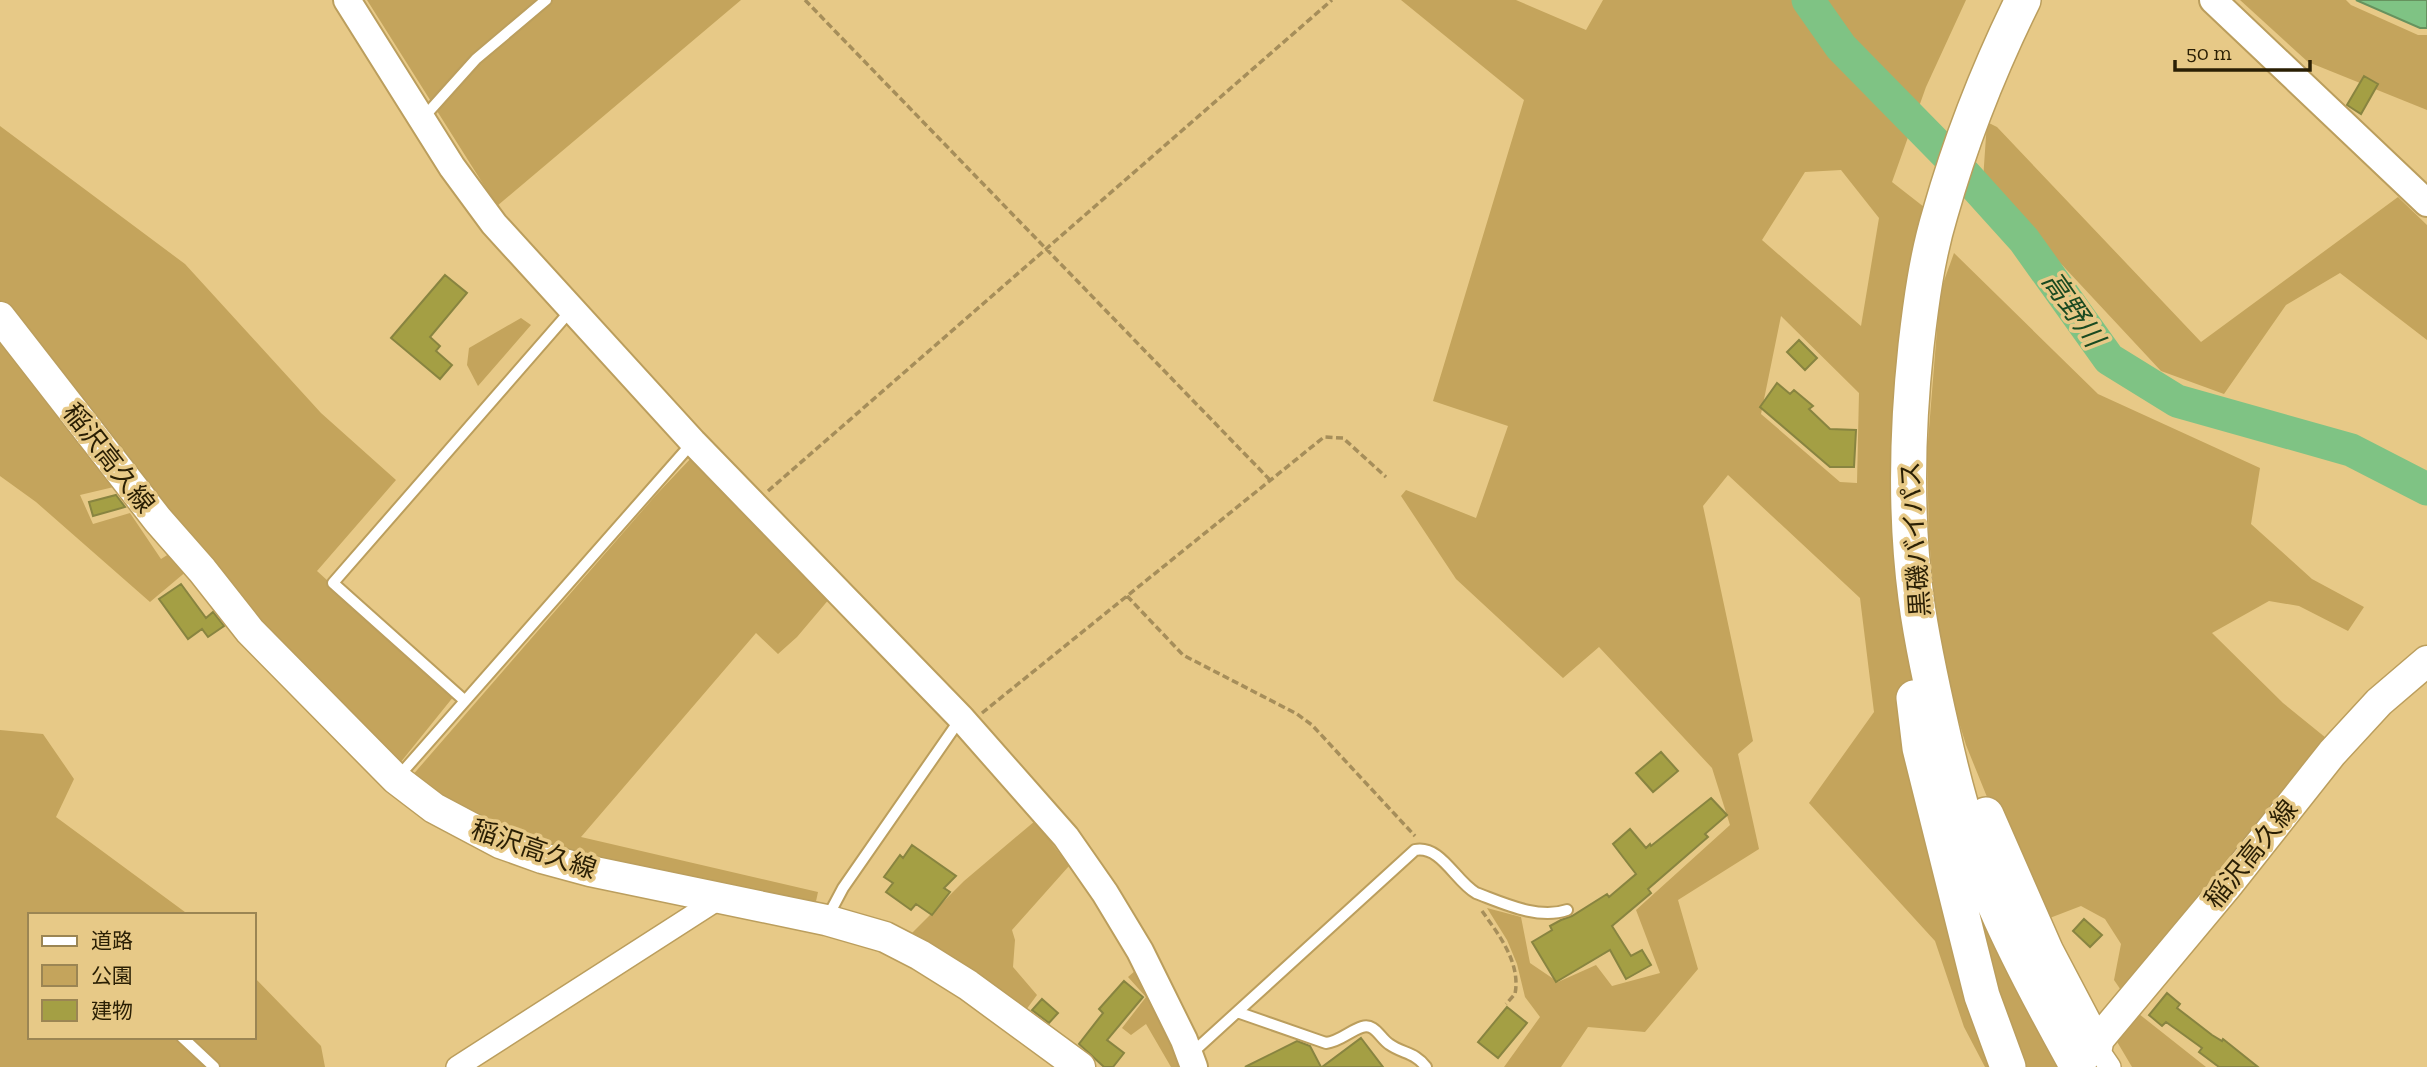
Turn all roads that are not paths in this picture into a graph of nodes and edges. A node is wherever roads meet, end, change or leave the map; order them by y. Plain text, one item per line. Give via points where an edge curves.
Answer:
1 (347, 0) edge
2 (546, 0) edge
3 (2023, 0) edge
4 (2213, 0) edge
5 (421, 120) junction
6 (2427, 203) edge
7 (572, 309) junction
8 (0, 317) edge
9 (693, 442) junction
10 (1923, 643) junction
11 (2427, 661) edge
12 (464, 700) junction
13 (964, 722) junction
14 (396, 779) junction
15 (720, 898) junction
16 (1567, 910) dead end
17 (826, 920) junction
18 (1237, 1012) junction
19 (185, 1039) edge
20 (2092, 1059) edge
21 (1192, 1061) edge
22 (214, 1067) edge
23 (457, 1067) edge
24 (1080, 1067) edge
25 (1426, 1067) edge
26 (2008, 1067) edge

1 - 5 street
2 - 5 lane via 476,59
3 - 10 highway, 黒磯バイパス via 1968,123 1939,215 1920,312 1908,475
4 - 6 street
5 - 7 street via 494,224
7 - 9 street
7 - 12 lane via 333,583
8 - 14 main road, 稲沢高久線 via 250,631
9 - 12 lane
9 - 13 street
10 - 20 highway, 黒磯バイパス via 1953,780 1996,905
10 - 26 highway via 1914,674 1913,704 1920,748 1982,996
11 - 20 main road, 稲沢高久線 via 2379,702 2332,753
12 - 14 lane
13 - 17 lane via 843,888
13 - 21 street via 1066,836 1105,893 1140,951
14 - 15 main road, 稲沢高久線 via 434,808 500,843 590,871
15 - 17 main road, 稲沢高久線
15 - 23 street
16 - 18 lane via 1540,913 1467,888 1424,848 1408,854
17 - 24 main road, 稲沢高久線 via 886,937 920,955
18 - 21 lane
18 - 25 lane via 1326,1042 1363,1026 1372,1027 1388,1044 1419,1057
19 - 22 lane

